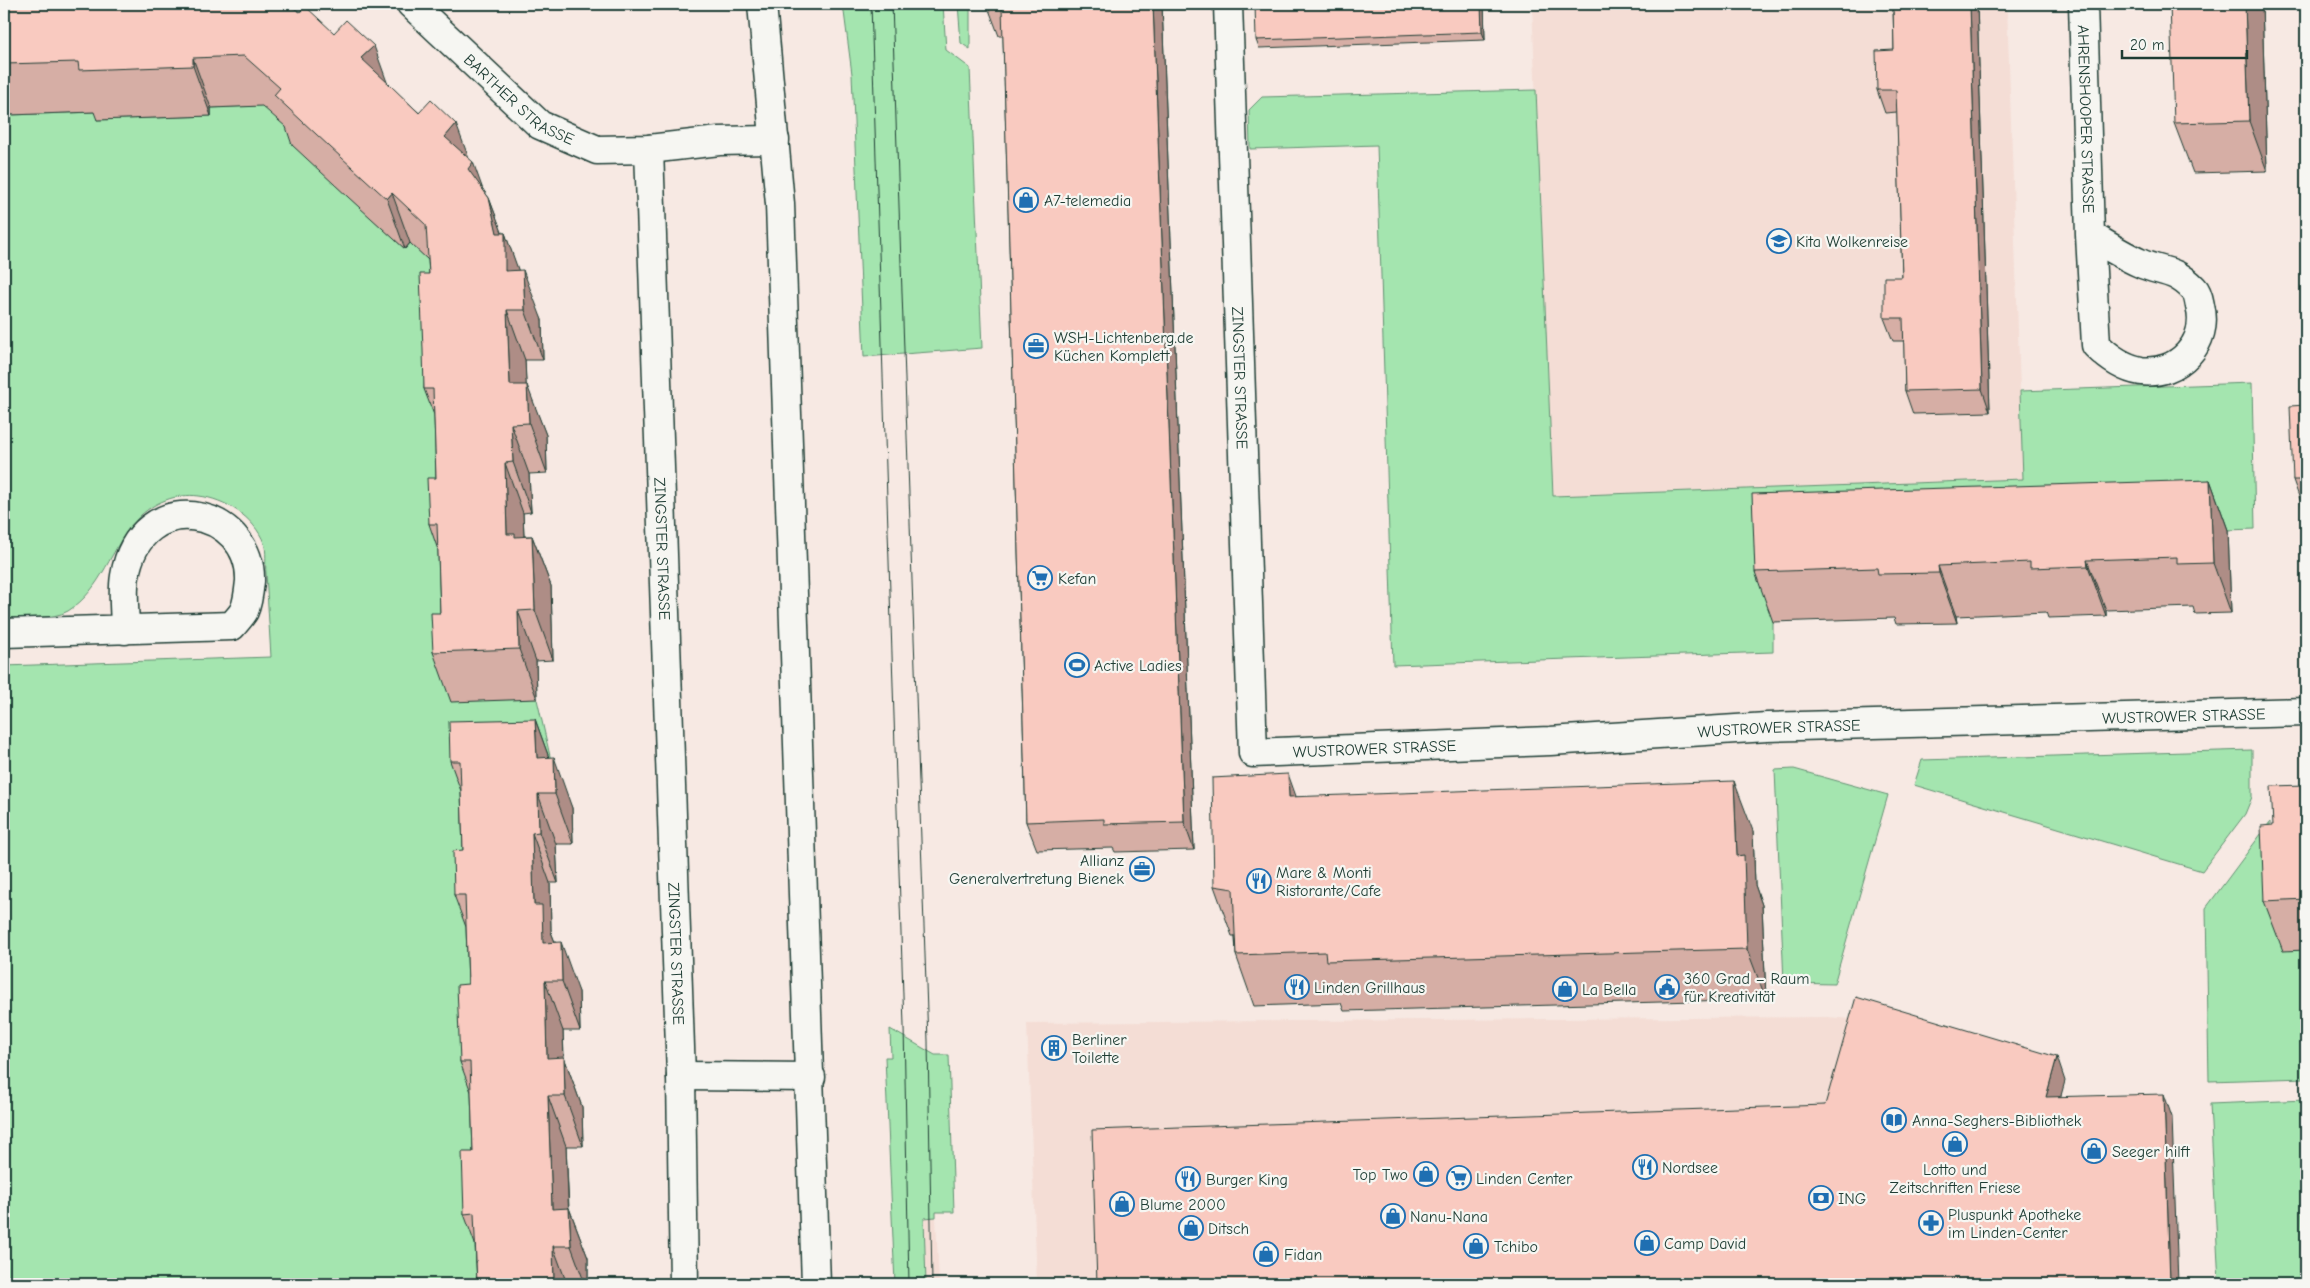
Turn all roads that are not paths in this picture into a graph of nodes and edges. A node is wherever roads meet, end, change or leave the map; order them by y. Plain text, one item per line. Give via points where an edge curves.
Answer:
1 (411, 4) edge
2 (762, 4) edge
3 (1228, 4) edge
4 (2083, 4) edge
5 (775, 140) junction
6 (649, 149) junction
7 (2090, 235) junction
8 (125, 630) junction
9 (4, 633) edge
10 (2306, 712) edge
11 (1253, 753) joint
12 (681, 1076) junction
13 (811, 1077) junction
14 (684, 1284) edge
15 (816, 1284) edge

1 - 6 street, BARTHER STRASSE via 540,125 597,150
2 - 5 street
3 - 11 street, ZINGSTER STRASSE
4 - 7 street, AHRENSHOOPER STRASSE
5 - 6 street via 719,141
5 - 13 street via 780,204
6 - 12 street, ZINGSTER STRASSE
7 - 7 street, AHRENSHOOPER STRASSE via 2096,345 2108,358 2143,371 2163,369 2181,360 2196,347 2202,329 2196,291 2182,277 2142,264
8 - 8 street via 232,626 244,611 250,574 246,558 228,532 206,520 184,515 171,516 144,533 132,552 124,576
8 - 9 street
10 - 11 street, WUSTROWER STRASSE via 1767,727 1550,741
12 - 13 street
12 - 14 street, ZINGSTER STRASSE
13 - 15 street

